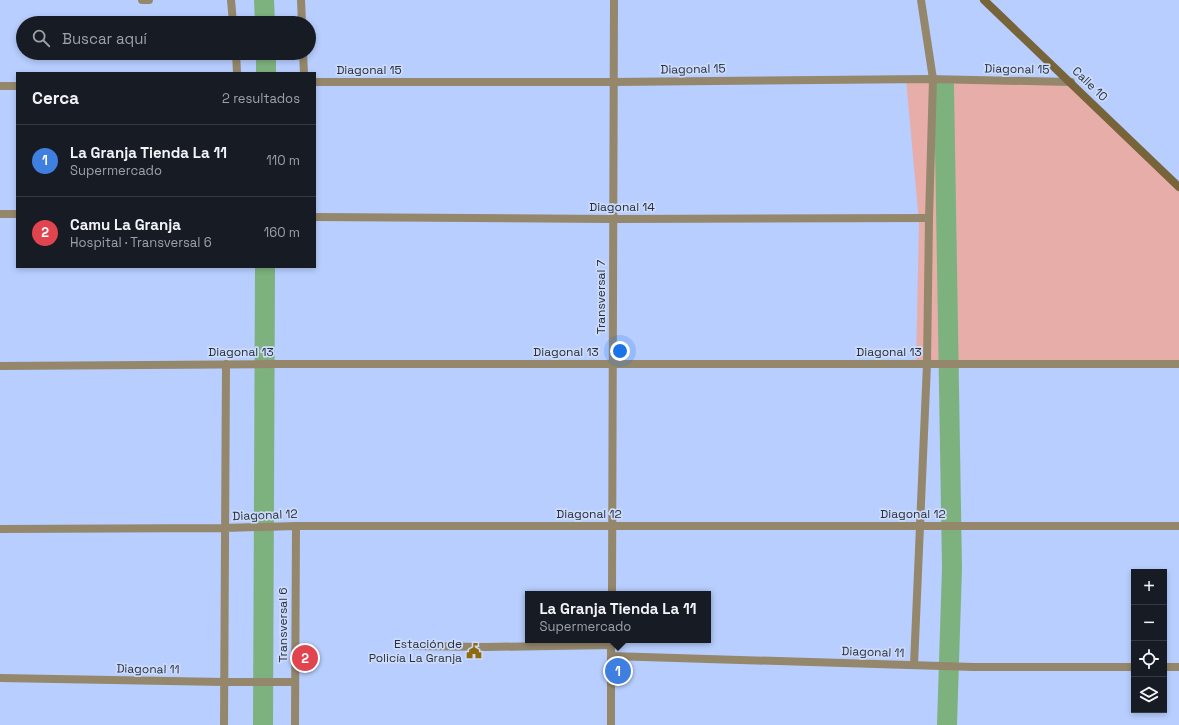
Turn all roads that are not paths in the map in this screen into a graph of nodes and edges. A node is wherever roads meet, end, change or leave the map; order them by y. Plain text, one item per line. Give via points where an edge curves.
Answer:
1 (142, 0) edge
2 (149, 0) edge
3 (231, 0) edge
4 (301, 0) edge
5 (614, 0) edge
6 (921, 0) edge
7 (984, 0) edge
8 (232, 16) edge
9 (302, 16) edge
10 (237, 60) edge
11 (303, 60) edge
12 (238, 72) edge
13 (304, 72) edge
14 (933, 79) junction
15 (316, 82) edge
16 (614, 82) junction
17 (1071, 82) junction
18 (0, 86) edge
19 (16, 86) edge
20 (1179, 187) edge
21 (0, 214) edge
22 (16, 214) edge
23 (316, 216) edge
24 (929, 218) junction
25 (614, 219) junction
26 (226, 364) junction
27 (613, 364) junction
28 (927, 364) junction
29 (1179, 364) edge
30 (0, 366) edge
31 (296, 526) junction
32 (612, 526) junction
33 (920, 526) junction
34 (1179, 526) edge
35 (224, 528) junction
36 (0, 529) edge
37 (612, 591) edge
38 (586, 643) edge
39 (611, 643) edge
40 (414, 646) dead end
41 (611, 656) junction
42 (914, 665) junction
43 (1131, 667) edge
44 (1167, 667) edge
45 (1179, 667) edge
46 (0, 678) edge
47 (224, 682) junction
48 (295, 682) junction
49 (224, 725) edge
50 (295, 725) edge
51 (611, 725) edge

1 - 2 street
3 - 8 street
4 - 9 street
5 - 16 street, Transversal 7
6 - 14 street
7 - 17 street, Calle 10
10 - 12 street
11 - 13 street
14 - 16 street, Diagonal 15
14 - 17 street, Diagonal 15
14 - 24 street
15 - 16 street, Diagonal 15
16 - 25 street, Transversal 7
17 - 20 street, Calle 10
18 - 19 street
21 - 22 street
23 - 25 street, Diagonal 14
24 - 25 street, Diagonal 14
24 - 28 street
25 - 27 street, Transversal 7
26 - 27 street, Diagonal 13
26 - 30 street, Diagonal 13
26 - 35 street
27 - 28 street, Diagonal 13
27 - 32 street, Transversal 7
28 - 29 street, Diagonal 13
28 - 33 street
31 - 32 street, Diagonal 12
31 - 35 street, Diagonal 12
31 - 48 street, Transversal 6
32 - 33 street, Diagonal 12
32 - 37 street, Transversal 7
33 - 34 street, Diagonal 12
33 - 42 street
35 - 36 street, Diagonal 12
35 - 47 street
38 - 40 street via 486,647
39 - 41 street
41 - 42 street, Diagonal 11
41 - 51 street
42 - 43 street, Diagonal 11
44 - 45 street
46 - 47 street, Diagonal 11
47 - 48 street, Diagonal 11
47 - 49 street
48 - 50 street, Transversal 6

